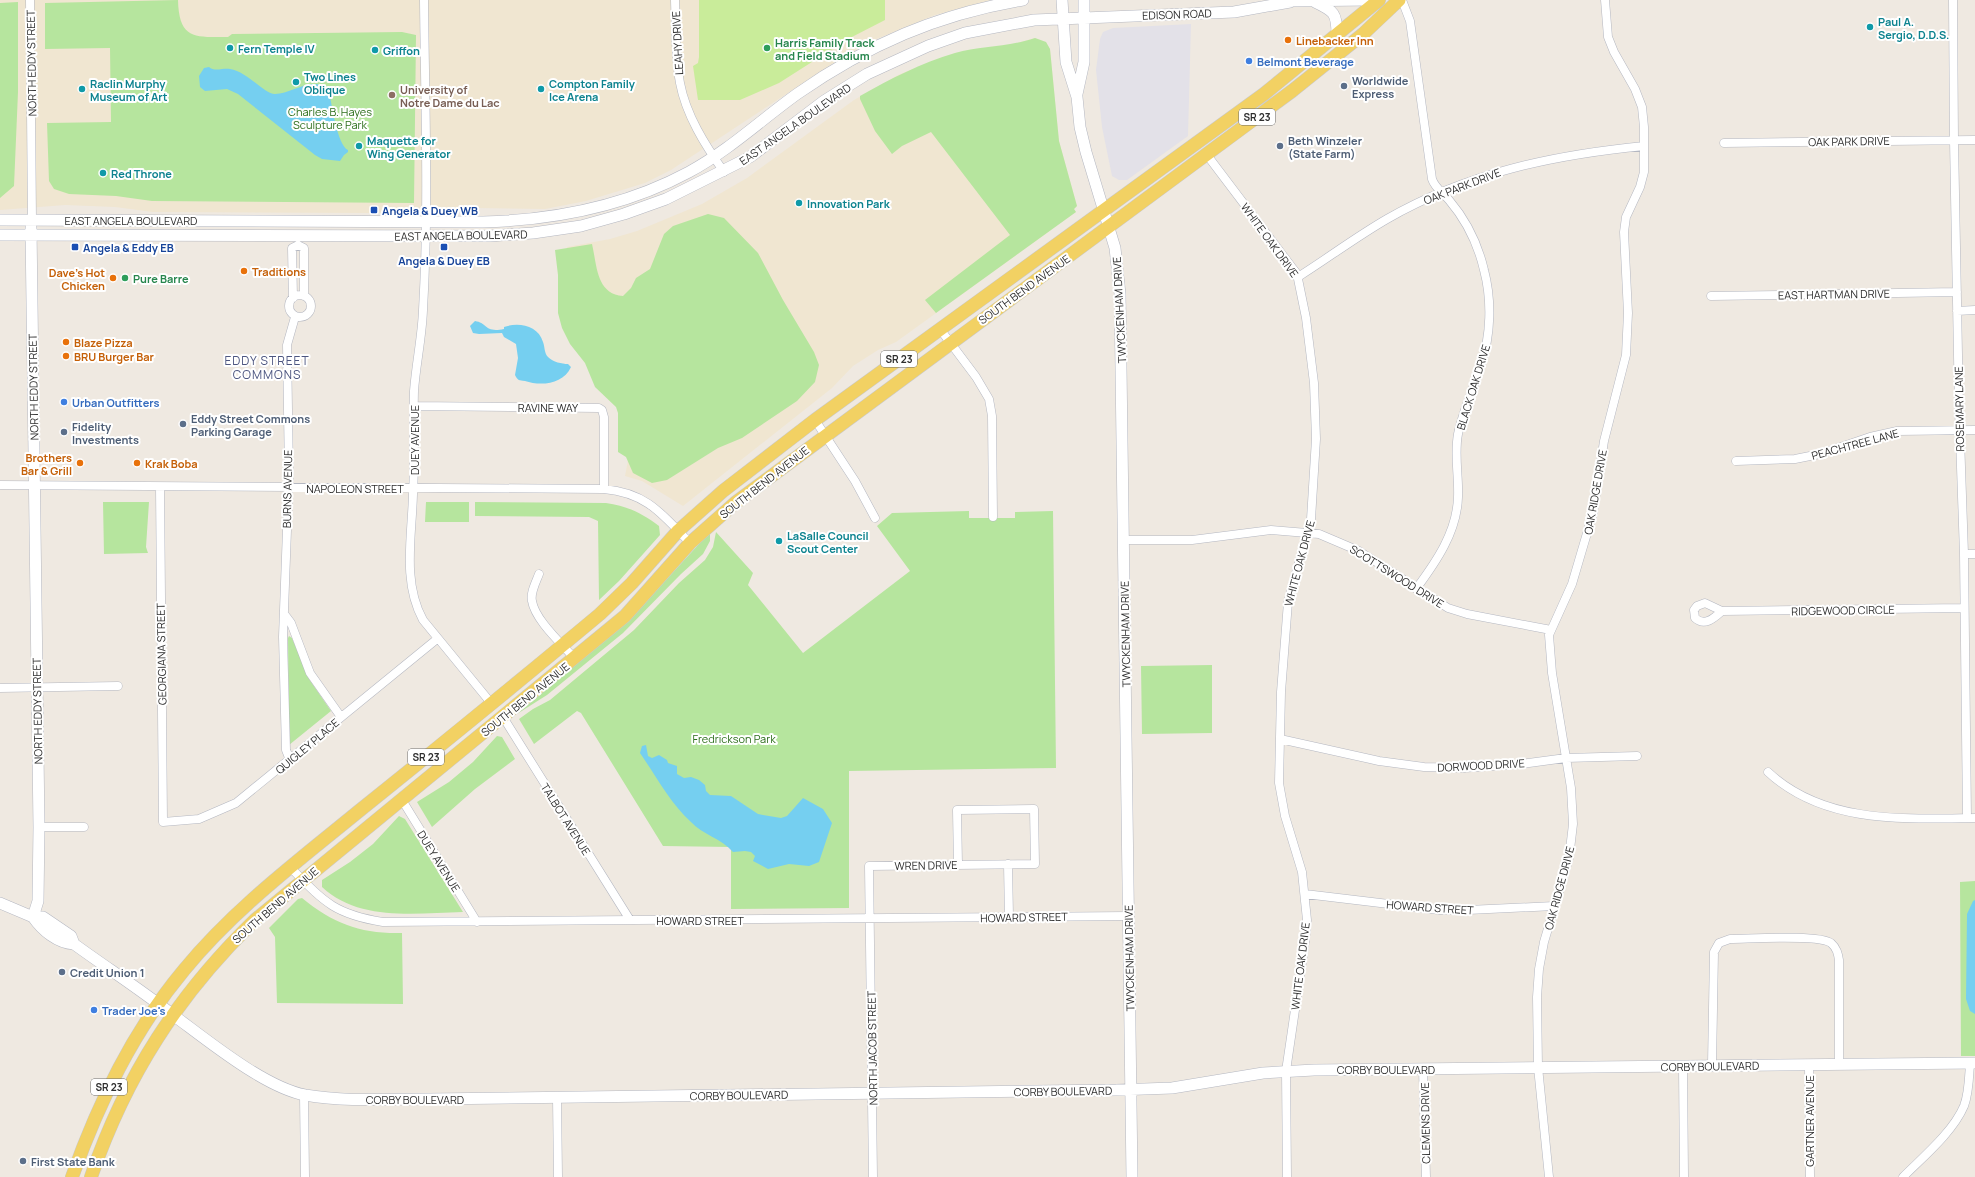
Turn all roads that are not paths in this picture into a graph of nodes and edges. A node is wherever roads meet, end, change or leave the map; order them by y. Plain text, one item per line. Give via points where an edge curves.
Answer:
1 (30, 0) edge
2 (424, 0) edge
3 (675, 0) edge
4 (1023, 0) edge
5 (1062, 0) edge
6 (1084, 0) edge
7 (1276, 0) edge
8 (1369, 0) edge
9 (1379, 0) edge
10 (1401, 0) edge
11 (1605, 0) edge
12 (1953, 0) edge
13 (1315, 1) junction
14 (1290, 2) junction
15 (1084, 18) junction
16 (1062, 19) junction
17 (1337, 35) junction
18 (1077, 97) junction
19 (1954, 140) junction
20 (1975, 140) edge
21 (1724, 143) dead end
22 (1644, 146) junction
23 (1206, 155) junction
24 (714, 156) junction
25 (724, 172) junction
26 (1442, 193) junction
27 (1104, 210) junction
28 (0, 220) edge
29 (32, 220) junction
30 (426, 222) junction
31 (1109, 226) junction
32 (0, 234) edge
33 (31, 235) junction
34 (425, 236) junction
35 (299, 240) junction
36 (1298, 277) junction
37 (1957, 292) junction
38 (304, 296) junction
39 (1711, 296) dead end
40 (293, 298) junction
41 (1975, 310) edge
42 (1957, 311) junction
43 (295, 317) junction
44 (940, 329) junction
45 (951, 342) junction
46 (414, 406) junction
47 (815, 420) junction
48 (1960, 430) junction
49 (1975, 430) edge
50 (825, 435) junction
51 (1736, 461) dead end
52 (0, 486) edge
53 (34, 486) junction
54 (160, 487) junction
55 (289, 487) junction
56 (414, 488) junction
57 (604, 489) junction
58 (993, 516) dead end
59 (875, 518) dead end
60 (678, 530) junction
61 (1308, 532) junction
62 (1123, 540) junction
63 (690, 543) junction
64 (1964, 554) junction
65 (1975, 554) edge
66 (539, 574) dead end
67 (1416, 589) junction
68 (1964, 608) junction
69 (1722, 611) dead end
70 (284, 615) junction
71 (1551, 630) junction
72 (437, 639) junction
73 (563, 645) junction
74 (574, 658) junction
75 (118, 686) dead end
76 (36, 687) junction
77 (0, 688) edge
78 (491, 703) junction
79 (503, 717) junction
80 (341, 718) junction
81 (1280, 739) junction
82 (1637, 756) dead end
83 (1566, 758) junction
84 (290, 760) junction
85 (1768, 772) dead end
86 (402, 800) junction
87 (1971, 818) edge
88 (163, 822) joint
89 (84, 826) dead end
90 (39, 827) junction
91 (1008, 864) junction
92 (958, 865) junction
93 (290, 867) junction
94 (303, 880) junction
95 (1305, 894) junction
96 (0, 903) edge
97 (1554, 906) junction
98 (1128, 916) junction
99 (33, 917) junction
100 (1009, 917) junction
101 (869, 918) junction
102 (630, 920) junction
103 (477, 922) junction
104 (158, 1004) junction
105 (174, 1015) junction
106 (1973, 1063) edge
107 (1839, 1064) junction
108 (1712, 1065) junction
109 (1809, 1065) junction
110 (1683, 1066) junction
111 (1538, 1067) junction
112 (1424, 1069) junction
113 (1286, 1071) junction
114 (1130, 1089) junction
115 (873, 1093) junction
116 (304, 1094) junction
117 (557, 1097) junction
118 (72, 1177) edge
119 (91, 1177) edge
120 (305, 1177) edge
121 (558, 1177) edge
122 (873, 1177) edge
123 (1132, 1177) edge
124 (1287, 1177) edge
125 (1426, 1177) edge
126 (1549, 1177) edge
127 (1684, 1177) edge
128 (1810, 1177) edge
129 (1903, 1177) edge

1 - 29 street, NORTH EDDY STREET
2 - 30 street, DUEY AVENUE
3 - 24 street, LEAHY DRIVE via 680,84 694,124
4 - 24 street, EAST ANGELA BOULEVARD via 941,19 879,44 795,95
5 - 16 street, TWYCKENHAM DRIVE
6 - 15 street, TWYCKENHAM DRIVE
7 - 14 street, EDISON ROAD
8 - 13 street, EDISON ROAD
9 - 17 main road, SOUTH BEND AVENUE / SR 23
10 - 23 main road, SOUTH BEND AVENUE / SR 23 via 1320,70
10 - 26 street, BLACK OAK DRIVE via 1410,21 1432,179
11 - 22 street, OAK RIDGE DRIVE via 1608,37 1642,108
12 - 19 street, ROSEMARY LANE
13 - 14 street, EDISON ROAD
13 - 17 street via 1331,10 1336,17
14 - 15 street, EDISON ROAD via 1234,12
15 - 16 street, EDISON ROAD
15 - 18 street, TWYCKENHAM DRIVE via 1084,62
16 - 18 street, TWYCKENHAM DRIVE via 1066,62
16 - 25 street, EAST ANGELA BOULEVARD via 1027,21 977,30 900,58 848,85 757,153
17 - 27 main road, SOUTH BEND AVENUE / SR 23 via 1264,94
18 - 27 street, TWYCKENHAM DRIVE via 1086,152
19 - 20 street, OAK PARK DRIVE
19 - 21 street, OAK PARK DRIVE
19 - 37 street, ROSEMARY LANE
22 - 26 street, OAK PARK DRIVE via 1545,159 1490,174
22 - 71 street, OAK RIDGE DRIVE via 1644,172 1626,217 1624,232 1628,313 1626,355 1604,441 1593,513 1572,584
23 - 31 main road, SOUTH BEND AVENUE / SR 23
23 - 36 street, WHITE OAK DRIVE
24 - 25 street, LEAHY DRIVE
24 - 30 street, EAST ANGELA BOULEVARD via 656,188 618,202 592,208 510,221
25 - 34 street, EAST ANGELA BOULEVARD via 651,205 581,226 512,236
26 - 36 street, OAK PARK DRIVE via 1415,204 1365,232
26 - 67 street, BLACK OAK DRIVE via 1462,218 1477,246 1488,291 1488,332 1481,365 1458,434 1456,514 1446,544
27 - 31 street, TWYCKENHAM DRIVE
27 - 44 main road, SOUTH BEND AVENUE / SR 23
28 - 29 street, EAST ANGELA BOULEVARD
29 - 30 street, EAST ANGELA BOULEVARD
29 - 33 street, NORTH EDDY STREET
30 - 34 street, DUEY AVENUE
31 - 45 main road, SOUTH BEND AVENUE / SR 23
31 - 62 street, TWYCKENHAM DRIVE via 1118,264 1120,294
32 - 33 street, EAST ANGELA BOULEVARD
33 - 35 street, EAST ANGELA BOULEVARD
33 - 53 street, NORTH EDDY STREET
34 - 35 street, EAST ANGELA BOULEVARD
34 - 46 street, DUEY AVENUE via 423,310
35 - 38 street via 304,248
35 - 40 street via 292,248
36 - 61 street, WHITE OAK DRIVE via 1311,355 1315,411 1314,488
37 - 39 street, EAST HARTMAN DRIVE
37 - 42 street, ROSEMARY LANE
38 - 40 street via 298,295
38 - 43 street via 310,300 311,309 305,317
40 - 43 street via 289,303 289,310
41 - 42 street
42 - 48 street, ROSEMARY LANE
43 - 55 street, BURNS AVENUE via 287,345
44 - 45 street
44 - 47 main road, SOUTH BEND AVENUE / SR 23
45 - 50 main road, SOUTH BEND AVENUE / SR 23
45 - 58 street via 984,389 991,407
46 - 56 street, DUEY AVENUE
46 - 57 street, RAVINE WAY via 600,408 604,417
47 - 50 street
47 - 60 main road, SOUTH BEND AVENUE / SR 23 via 723,491
48 - 49 street, PEACHTREE LANE
48 - 51 street, PEACHTREE LANE via 1897,431 1795,459
48 - 64 street, ROSEMARY LANE
50 - 59 street
50 - 63 main road, SOUTH BEND AVENUE / SR 23 via 735,503
52 - 53 street, NAPOLEON STREET
53 - 54 street, NAPOLEON STREET
53 - 76 street, NORTH EDDY STREET
54 - 55 street, NAPOLEON STREET
54 - 88 street, GEORGIANA STREET
55 - 56 street, NAPOLEON STREET
55 - 70 street, BURNS AVENUE
56 - 57 street, NAPOLEON STREET
56 - 72 street, DUEY AVENUE via 410,574 412,593 416,607
57 - 60 street, NAPOLEON STREET via 622,491 646,501 656,507
60 - 63 street, NAPOLEON STREET
60 - 73 main road, SOUTH BEND AVENUE / SR 23 via 617,599
61 - 62 street, SCOTTSWOOD DRIVE via 1271,530 1192,540
61 - 67 street, SCOTTSWOOD DRIVE via 1328,537 1359,551
61 - 81 street, WHITE OAK DRIVE via 1285,618
62 - 98 street, TWYCKENHAM DRIVE
63 - 74 main road, SOUTH BEND AVENUE / SR 23 via 625,616
64 - 65 street
64 - 68 street, ROSEMARY LANE
66 - 73 street via 531,600 542,621
67 - 71 street, SCOTTSWOOD DRIVE via 1448,608 1467,614
68 - 69 street, RIDGEWOOD CIRCLE
68 - 87 street, ROSEMARY LANE
70 - 80 street via 291,623 310,673
70 - 84 street, BURNS AVENUE via 286,750
71 - 83 street, OAK RIDGE DRIVE via 1549,649
72 - 78 street, DUEY AVENUE
72 - 80 street, QUIGLEY PLACE
73 - 74 street
73 - 78 main road, SOUTH BEND AVENUE / SR 23
74 - 79 main road, SOUTH BEND AVENUE / SR 23
75 - 76 street
76 - 77 street
76 - 90 street, NORTH EDDY STREET
78 - 93 main road, SOUTH BEND AVENUE / SR 23
79 - 86 main road, SOUTH BEND AVENUE / SR 23
79 - 102 street, TALBOT AVENUE
80 - 84 street, QUIGLEY PLACE
81 - 83 street, DORWOOD DRIVE via 1379,761 1424,767 1499,766
81 - 95 street, WHITE OAK DRIVE via 1281,797 1302,872
82 - 83 street, DORWOOD DRIVE
83 - 97 street, OAK RIDGE DRIVE via 1572,801 1572,841
84 - 88 street, QUIGLEY PLACE via 250,793 227,808 199,819
85 - 87 street via 1799,795 1853,813 1878,818
86 - 94 main road, SOUTH BEND AVENUE / SR 23
86 - 103 street, DUEY AVENUE
89 - 90 street
90 - 99 street, NORTH EDDY STREET via 38,902
91 - 92 street, WREN DRIVE
91 - 92 street, WREN DRIVE via 1035,864 1034,809 957,810
91 - 100 street
92 - 101 street, WREN DRIVE via 868,866
93 - 94 street, HOWARD STREET
93 - 104 main road, SOUTH BEND AVENUE / SR 23 via 211,940
94 - 103 street, HOWARD STREET via 319,898 340,911 360,918 399,923
94 - 105 main road, SOUTH BEND AVENUE / SR 23 via 224,950 194,984
95 - 97 street, HOWARD STREET via 1439,910
95 - 113 street, WHITE OAK DRIVE via 1305,942
96 - 99 street
97 - 111 street, OAK RIDGE DRIVE via 1539,969 1536,1030
98 - 100 street, HOWARD STREET
98 - 114 street, TWYCKENHAM DRIVE
99 - 104 street via 46,931 65,943 74,944
100 - 101 street, HOWARD STREET
101 - 102 street, HOWARD STREET
101 - 115 street, NORTH JACOB STREET
102 - 103 street, HOWARD STREET
104 - 105 street
104 - 118 main road, SR 23 via 118,1067 99,1106
105 - 116 street, CORBY BOULEVARD via 262,1077 288,1090
105 - 119 main road, SR 23 via 153,1044 115,1113
106 - 107 street, CORBY BOULEVARD
106 - 129 street via 1964,1106 1959,1116
107 - 108 street via 1839,960 1837,950 1832,944 1822,940 1730,939 1719,943 1714,952
107 - 109 street, CORBY BOULEVARD
108 - 109 street, CORBY BOULEVARD
108 - 110 street, CORBY BOULEVARD
109 - 128 street, GARTNER AVENUE
110 - 111 street, CORBY BOULEVARD
110 - 127 street
111 - 112 street, CORBY BOULEVARD
111 - 126 street, OAK RIDGE DRIVE
112 - 113 street, CORBY BOULEVARD
112 - 125 street, CLEMENS DRIVE
113 - 114 street, CORBY BOULEVARD via 1172,1088
113 - 124 street, WHITE OAK DRIVE
114 - 115 street, CORBY BOULEVARD
114 - 123 street, TWYCKENHAM DRIVE
115 - 117 street, CORBY BOULEVARD
115 - 122 street, NORTH JACOB STREET
116 - 117 street, CORBY BOULEVARD via 372,1099
116 - 120 street
117 - 121 street

